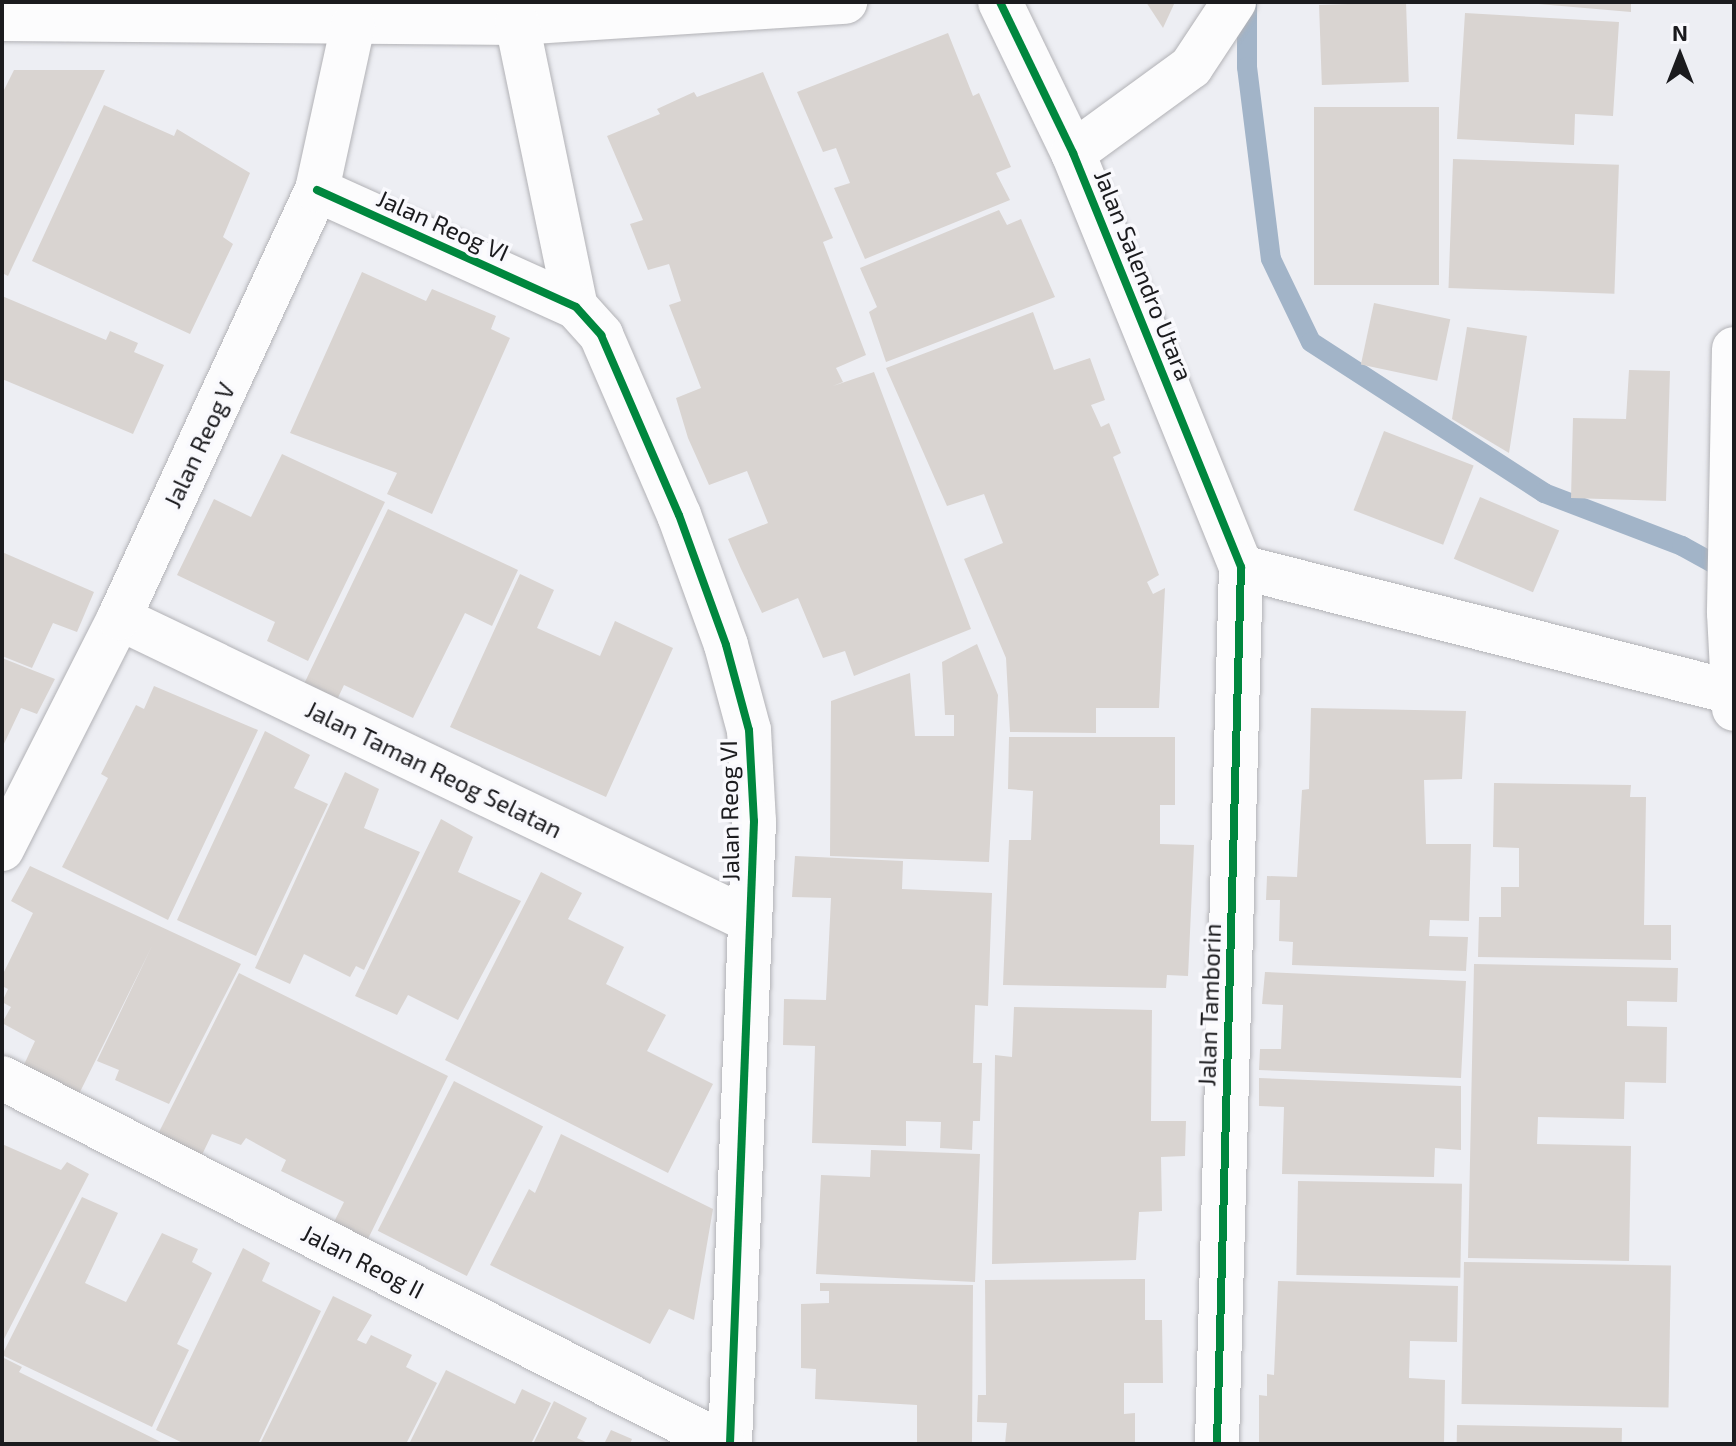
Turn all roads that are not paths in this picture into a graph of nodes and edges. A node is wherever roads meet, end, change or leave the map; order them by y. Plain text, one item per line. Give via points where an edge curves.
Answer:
1 (845, 2) edge
2 (1000, 2) edge
3 (1234, 2) edge
4 (2, 19) edge
5 (517, 23) junction
6 (353, 25) junction
7 (1073, 153) junction
8 (317, 190) junction
9 (576, 307) junction
10 (1734, 349) edge
11 (1241, 567) junction
12 (119, 618) junction
13 (1733, 701) edge
14 (2, 849) edge
15 (749, 920) junction
16 (2, 1078) edge
17 (727, 1444) edge
18 (1217, 1444) edge

1 - 5 street
2 - 7 street, Jalan Salendro Utara
3 - 7 street via 1191,67
4 - 6 street
5 - 6 street
5 - 9 street, Jalan Reog VI
6 - 8 street, Jalan Reog V
7 - 11 street, Jalan Salendro Utara
8 - 9 street, Jalan Reog VI
8 - 12 street, Jalan Reog V
9 - 15 street, Jalan Reog VI via 619,365 726,645 749,730 754,821
10 - 13 street via 1729,613
11 - 13 street
11 - 18 street, Jalan Tamborin
12 - 14 street, Jalan Reog V
12 - 15 street, Jalan Taman Reog Selatan
15 - 17 street, Jalan Reog VI
16 - 17 street, Jalan Reog II

